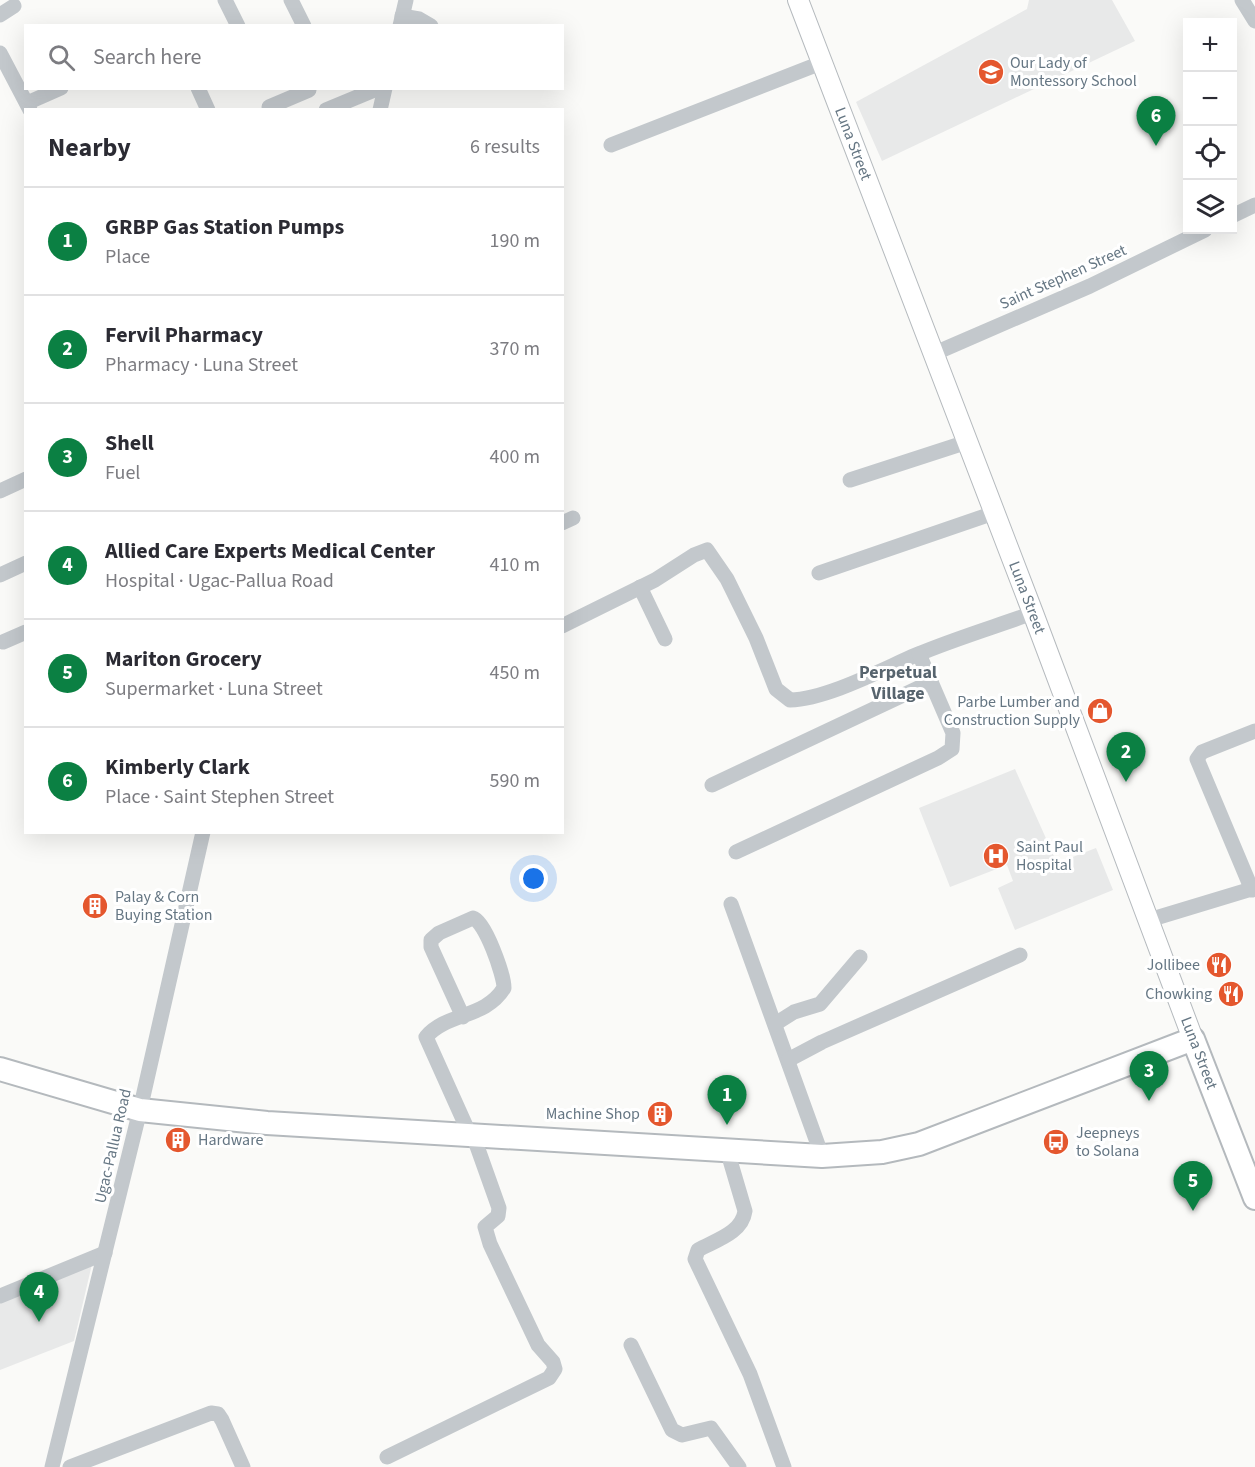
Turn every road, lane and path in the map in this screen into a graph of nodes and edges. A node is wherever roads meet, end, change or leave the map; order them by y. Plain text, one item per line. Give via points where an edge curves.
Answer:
1 (225, 0) edge
2 (291, 0) edge
3 (406, 0) edge
4 (798, 0) edge
5 (1242, 0) edge
6 (14, 6) dead end
7 (0, 15) edge
8 (401, 21) edge
9 (1255, 21) edge
10 (237, 24) edge
11 (303, 24) edge
12 (428, 24) edge
13 (0, 53) edge
14 (821, 63) junction
15 (57, 90) edge
16 (199, 90) edge
17 (306, 90) edge
18 (308, 90) edge
19 (374, 90) edge
20 (385, 90) edge
21 (29, 106) edge
22 (269, 107) dead end
23 (207, 108) edge
24 (317, 108) edge
25 (331, 108) edge
26 (380, 108) edge
27 (611, 145) dead end
28 (1255, 205) edge
29 (1237, 214) edge
30 (1197, 234) edge
31 (933, 354) junction
32 (967, 442) junction
33 (24, 479) edge
34 (850, 480) dead end
35 (0, 491) edge
36 (994, 513) junction
37 (24, 564) edge
38 (819, 573) dead end
39 (0, 575) edge
40 (640, 587) junction
41 (1033, 613) junction
42 (564, 625) edge
43 (24, 633) edge
44 (665, 639) dead end
45 (3, 642) dead end
46 (919, 654) junction
47 (931, 682) junction
48 (1255, 731) edge
49 (712, 785) dead end
50 (202, 834) edge
51 (736, 852) dead end
52 (1253, 889) edge
53 (731, 904) dead end
54 (1149, 921) junction
55 (1020, 955) dead end
56 (860, 957) dead end
57 (463, 1017) junction
58 (775, 1024) junction
59 (1193, 1039) junction
60 (788, 1060) junction
61 (0, 1069) edge
62 (140, 1110) junction
63 (472, 1135) junction
64 (727, 1150) junction
65 (822, 1156) junction
66 (1255, 1198) edge
67 (105, 1253) junction
68 (0, 1296) edge
69 (631, 1345) dead end
70 (387, 1457) dead end
71 (52, 1467) edge
72 (70, 1467) edge
73 (243, 1467) edge
74 (739, 1467) edge
75 (784, 1467) edge

1 - 10 street
2 - 11 street
3 - 8 street
4 - 14 main road, Luna Street
5 - 9 street
6 - 7 street
8 - 12 street via 419,19
13 - 21 street
14 - 27 street
14 - 31 main road, Luna Street
15 - 21 street
16 - 23 street
17 - 22 street
18 - 24 street
19 - 25 street
20 - 26 street
28 - 29 street
30 - 31 street, Saint Stephen Street via 1090,286
31 - 32 main road, Luna Street
32 - 34 street
32 - 36 main road, Luna Street
33 - 35 street
36 - 38 street
36 - 41 main road, Luna Street
37 - 39 street
40 - 42 street
40 - 44 street
40 - 46 street via 707,550 733,590 776,689 790,700 845,685
41 - 46 street
41 - 54 main road, Luna Street
43 - 45 street
46 - 47 street
47 - 49 street
47 - 51 street via 952,733 952,749
48 - 52 street via 1202,752 1197,759
50 - 62 street, Ugac-Pallua Road
52 - 54 street
53 - 58 street
54 - 59 main road, Luna Street
55 - 60 street
56 - 58 street via 820,1004 794,1012
57 - 57 street via 496,1000 504,988 481,923 473,918 431,940
57 - 63 street via 426,1037
58 - 60 street
59 - 65 highway via 919,1144 882,1152
59 - 66 highway, Luna Street
60 - 65 street
61 - 62 highway
62 - 63 highway via 267,1123
62 - 67 street, Ugac-Pallua Road
63 - 64 highway
63 - 70 street via 499,1208 498,1216 485,1227 490,1244 538,1345 555,1369 549,1378
64 - 65 highway
64 - 75 street via 744,1219 734,1231 698,1250 695,1259 750,1374
67 - 68 street
67 - 71 street, Ugac-Pallua Road
69 - 74 street via 672,1430 682,1435 711,1428
72 - 73 street via 211,1413 222,1420

